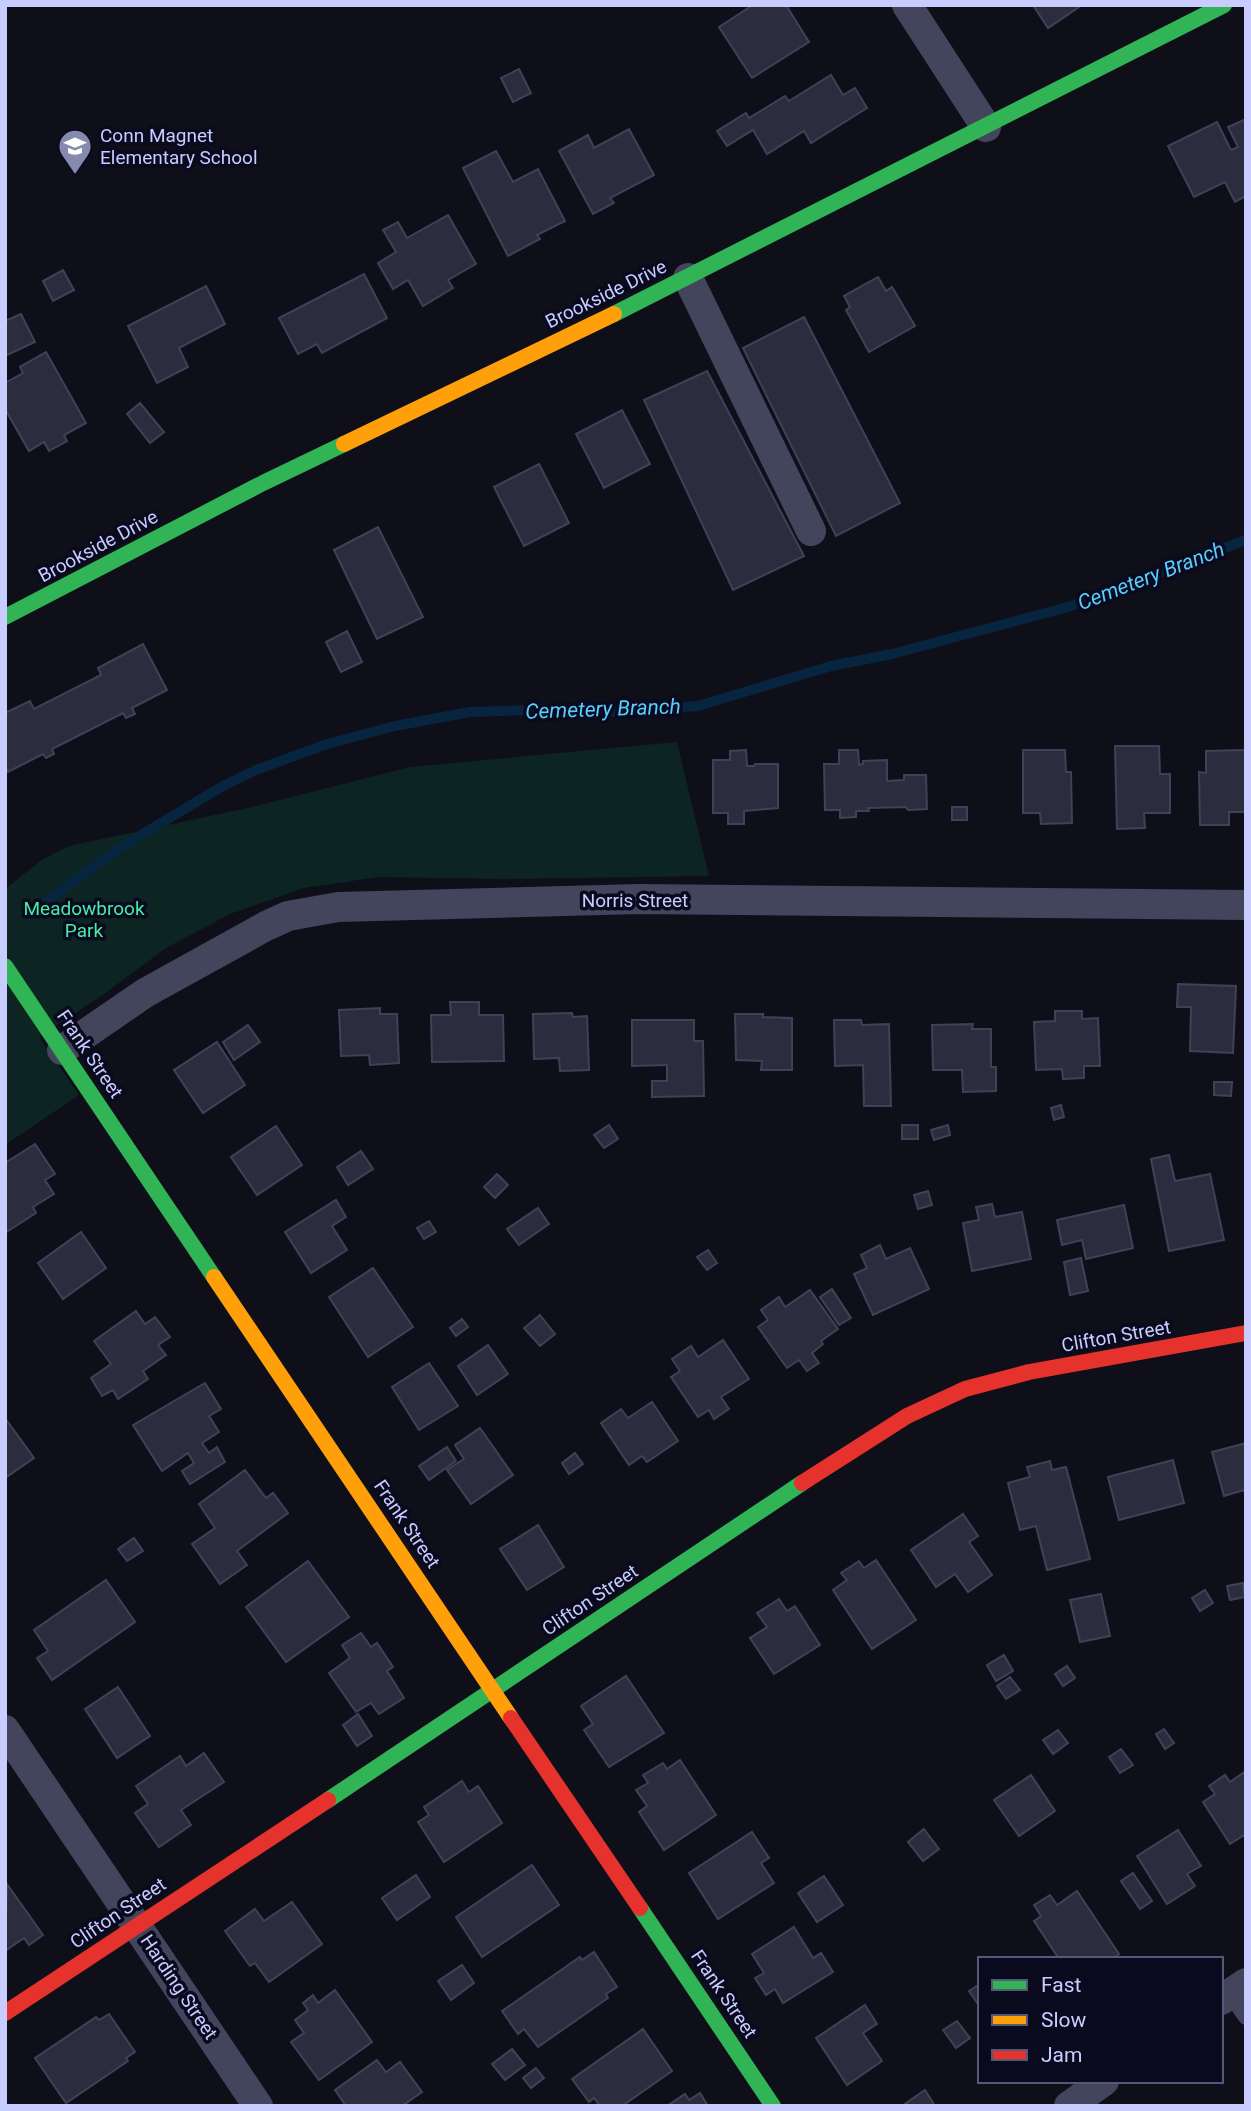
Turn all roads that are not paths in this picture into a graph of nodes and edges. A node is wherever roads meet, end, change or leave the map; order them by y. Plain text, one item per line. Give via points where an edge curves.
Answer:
1 (907, 5) edge
2 (1224, 5) edge
3 (986, 127) junction
4 (688, 278) junction
5 (811, 531) dead end
6 (5, 617) edge
7 (1246, 905) edge
8 (5, 967) edge
9 (62, 1050) junction
10 (1246, 1333) edge
11 (494, 1690) junction
12 (5, 1730) edge
13 (137, 1925) junction
14 (5, 2013) edge
15 (1101, 2083) edge
16 (258, 2106) edge
17 (773, 2106) edge
18 (1069, 2106) edge

1 - 3 street
2 - 3 street, Brookside Drive
3 - 4 street, Brookside Drive
4 - 5 street
4 - 6 street, Brookside Drive via 263,483
7 - 9 street, Norris Street via 639,899 338,907 288,916 266,926 145,993
8 - 9 street, Frank Street
9 - 11 street, Frank Street
10 - 11 street, Clifton Street via 1029,1373 965,1389 907,1416
11 - 13 street, Clifton Street
11 - 17 street, Frank Street
12 - 13 street, Harding Street
13 - 14 street, Clifton Street
13 - 16 street, Harding Street
15 - 18 street

